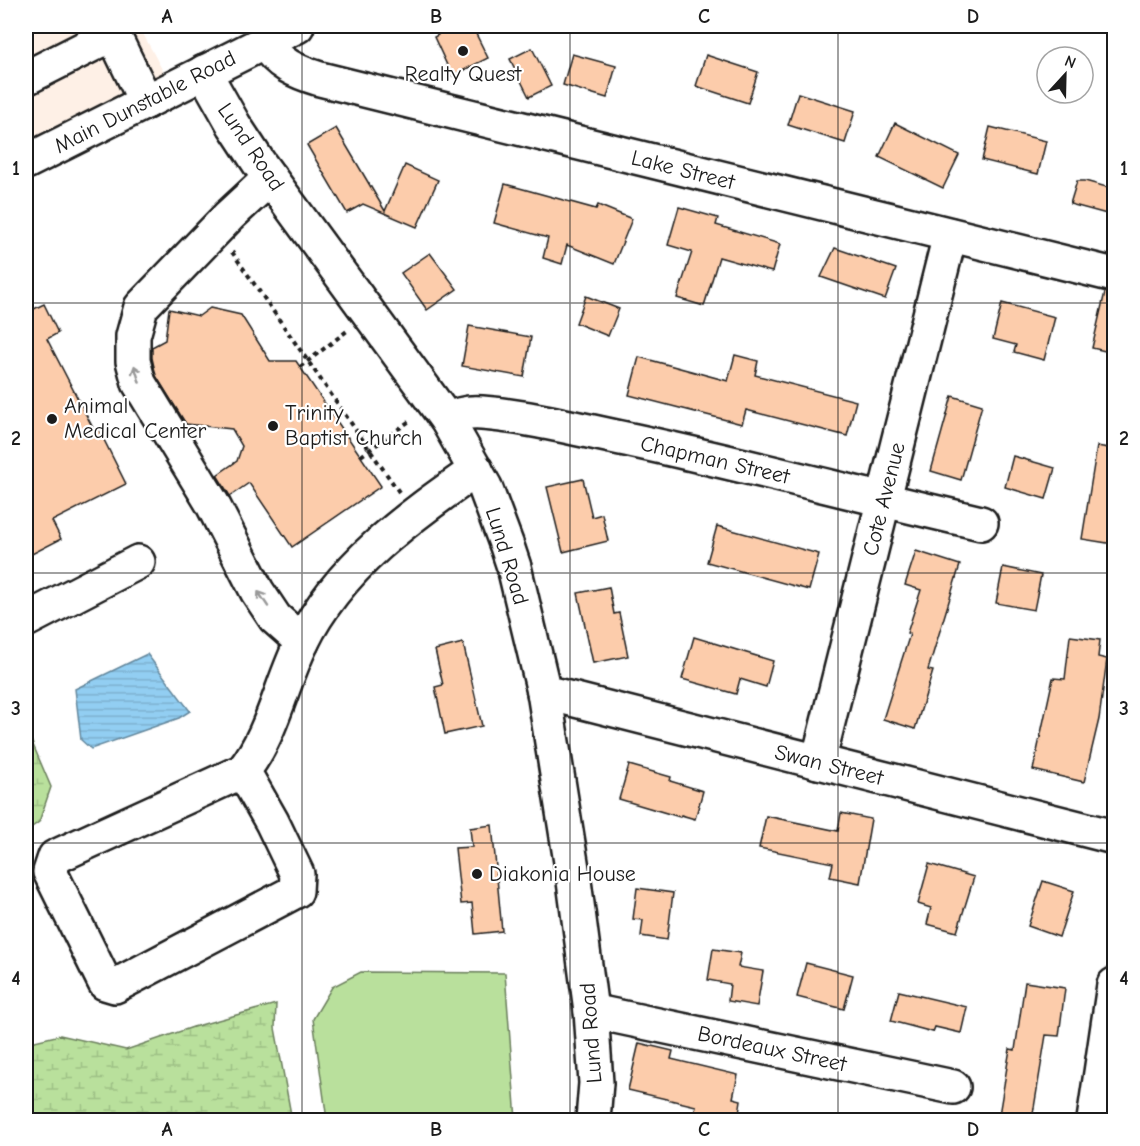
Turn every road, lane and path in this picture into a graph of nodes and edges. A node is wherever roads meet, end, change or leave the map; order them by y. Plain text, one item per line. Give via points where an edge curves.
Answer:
1 (297, 26) edge
2 (265, 42) junction
3 (204, 72) junction
4 (26, 78) edge
5 (146, 102) junction
6 (26, 162) edge
7 (270, 178) junction
8 (216, 229) junction
9 (950, 236) junction
10 (1114, 275) edge
11 (370, 313) junction
12 (308, 360) junction
13 (300, 367) dead end
14 (441, 411) junction
15 (369, 450) junction
16 (361, 456) dead end
17 (476, 470) junction
18 (395, 487) dead end
19 (883, 501) junction
20 (981, 523) dead end
21 (138, 562) dead end
22 (26, 620) edge
23 (302, 642) junction
24 (544, 692) junction
25 (818, 762) junction
26 (243, 771) junction
27 (1114, 837) edge
28 (1114, 985) edge
29 (591, 1011) junction
30 (953, 1087) dead end
31 (593, 1120) edge
32 (1094, 1120) edge

1 - 2 street, Main Dunstable Road
2 - 3 street, Main Dunstable Road
2 - 9 street, Lake Street via 281,63 320,80
3 - 5 street, Main Dunstable Road
3 - 7 street, Lund Road
4 - 5 street via 113,34
5 - 6 street, Main Dunstable Road
7 - 8 street
7 - 11 street, Lund Road
8 - 12 path
23 -> 8 street via 275,618 257,591 212,503 140,383 133,361 133,336 141,307
9 - 10 street, Lake Street
9 - 19 street, Cote Avenue
11 - 12 path
11 - 14 street, Lund Road
12 - 13 path
12 - 15 path
14 - 15 path
14 - 17 street, Lund Road
14 - 19 street, Chapman Street via 480,412 555,424
15 - 16 path
15 - 18 path
17 - 23 street via 414,513 359,562
17 - 24 street, Lund Road via 514,567
19 - 20 street, Chapman Street
19 - 25 street, Cote Avenue
21 - 22 street
23 - 26 street via 256,755
24 - 25 street, Swan Street
24 - 29 street, Lund Road
25 - 27 street, Swan Street
26 - 26 street via 297,874 296,891 115,986 105,983 50,872 55,857
28 - 32 street
29 - 30 street, Bordeaux Street
29 - 31 street, Lund Road via 596,1083

